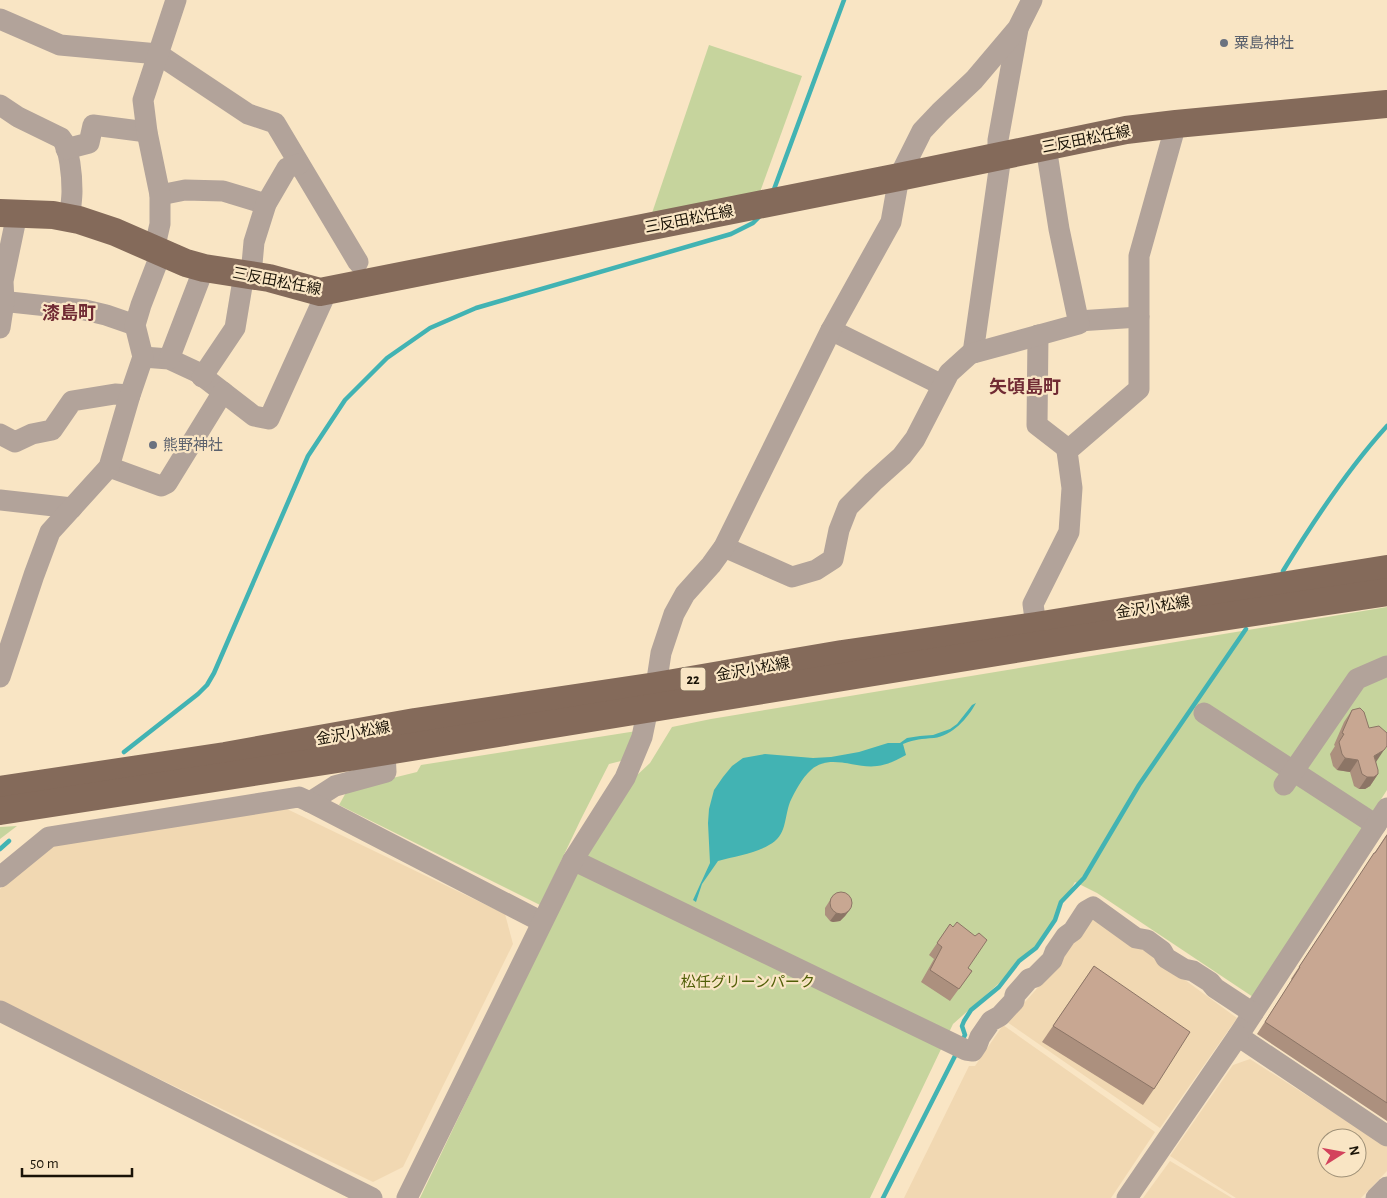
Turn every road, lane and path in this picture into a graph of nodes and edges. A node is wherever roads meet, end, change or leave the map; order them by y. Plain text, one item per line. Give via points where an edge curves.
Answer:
1 (176, 0) edge
2 (1032, 0) edge
3 (0, 19) edge
4 (1018, 28) junction
5 (158, 54) junction
6 (1387, 104) edge
7 (0, 105) edge
8 (1176, 124) junction
9 (147, 132) junction
10 (1046, 147) junction
11 (66, 149) junction
12 (999, 157) junction
13 (299, 164) junction
14 (899, 177) junction
15 (160, 195) junction
16 (266, 204) junction
17 (9, 214) edge
18 (70, 218) junction
19 (158, 251) junction
20 (358, 262) dead end
21 (204, 268) junction
22 (247, 274) junction
23 (327, 291) junction
24 (2, 301) edge
25 (1139, 317) junction
26 (1078, 321) junction
27 (135, 325) junction
28 (0, 328) edge
29 (831, 330) junction
30 (1038, 335) junction
31 (973, 353) junction
32 (143, 357) junction
33 (169, 360) junction
34 (202, 377) junction
35 (942, 385) junction
36 (223, 392) junction
37 (130, 395) junction
38 (0, 434) edge
39 (1068, 449) junction
40 (109, 467) junction
41 (0, 500) edge
42 (72, 508) junction
43 (724, 546) junction
44 (1387, 569) edge
45 (1387, 592) edge
46 (1036, 626) junction
47 (1387, 666) edge
48 (0, 677) edge
49 (652, 697) junction
50 (1204, 713) dead end
51 (385, 751) junction
52 (1289, 778) junction
53 (0, 790) edge
54 (310, 802) junction
55 (0, 811) edge
56 (1382, 816) edge
57 (573, 860) junction
58 (0, 877) edge
59 (542, 922) junction
60 (0, 1011) edge
61 (1253, 1013) junction
62 (1238, 1036) junction
63 (1387, 1136) edge
64 (1387, 1187) edge
65 (372, 1198) edge
66 (406, 1198) edge
67 (1127, 1198) edge
68 (1376, 1198) edge

1 - 5 street
2 - 4 street
3 - 5 street via 60,45
4 - 12 street via 998,140
4 - 14 street via 974,80 922,130
5 - 9 street via 142,100
5 - 13 street via 248,114 275,123
6 - 8 main road, 三反田松任線
7 - 11 street via 61,138
8 - 10 main road, 三反田松任線 via 1126,130
8 - 25 street via 1139,256
9 - 11 street via 93,125 89,143
9 - 15 street
10 - 12 main road, 三反田松任線
10 - 26 street
11 - 18 street via 72,192
12 - 14 main road, 三反田松任線
12 - 31 street
13 - 16 street via 287,168
13 - 20 street
14 - 23 main road, 三反田松任線
14 - 29 street via 891,222
15 - 16 street via 185,190 223,191
15 - 19 street
16 - 22 street
17 - 18 main road, 三反田松任線
17 - 24 street
18 - 19 main road, 三反田松任線 via 115,232
19 - 21 main road, 三反田松任線
19 - 27 street
21 - 22 main road, 三反田松任線
21 - 33 street
22 - 23 main road, 三反田松任線
22 - 34 street via 236,328
23 - 36 street via 269,420 254,416
24 - 27 street via 85,310
24 - 28 street
25 - 26 street
25 - 39 street via 1139,389
26 - 30 street via 1079,324
27 - 32 street
29 - 35 street
29 - 43 street
30 - 31 street
30 - 39 street via 1037,425
31 - 35 street via 949,372
32 - 33 street
32 - 37 street
33 - 34 street
34 - 36 street
35 - 43 street via 915,439 902,456 848,507 833,559 816,570 792,577
36 - 40 street via 167,483 161,486
37 - 38 street via 114,394 72,401 52,430 15,442
37 - 40 street
39 - 46 street via 1072,488 1070,532 1034,604
40 - 42 street
41 - 42 street
42 - 48 street via 50,532
43 - 49 street via 685,594 674,614 661,653
44 - 46 main road, 金沢小松線 / 22
45 - 49 main road, 金沢小松線 / 22 via 1083,638
46 - 49 main road, 金沢小松線 / 22 via 842,654
47 - 52 street via 1357,679
49 - 51 main road, 金沢小松線 / 22
49 - 53 main road, 金沢小松線 / 22 via 471,713 225,756
49 - 57 street via 642,737 626,778
50 - 52 street
51 - 54 street via 386,772 335,786
51 - 55 main road, 金沢小松線 / 22
52 - 56 street
54 - 58 street via 298,797 50,837
54 - 59 street
56 - 61 street
57 - 59 street
57 - 61 street via 973,1051 990,1021 1000,1016 1029,979 1052,960 1066,936 1093,907
59 - 66 street
60 - 65 street
61 - 62 street
62 - 63 street
62 - 67 street
64 - 68 street

